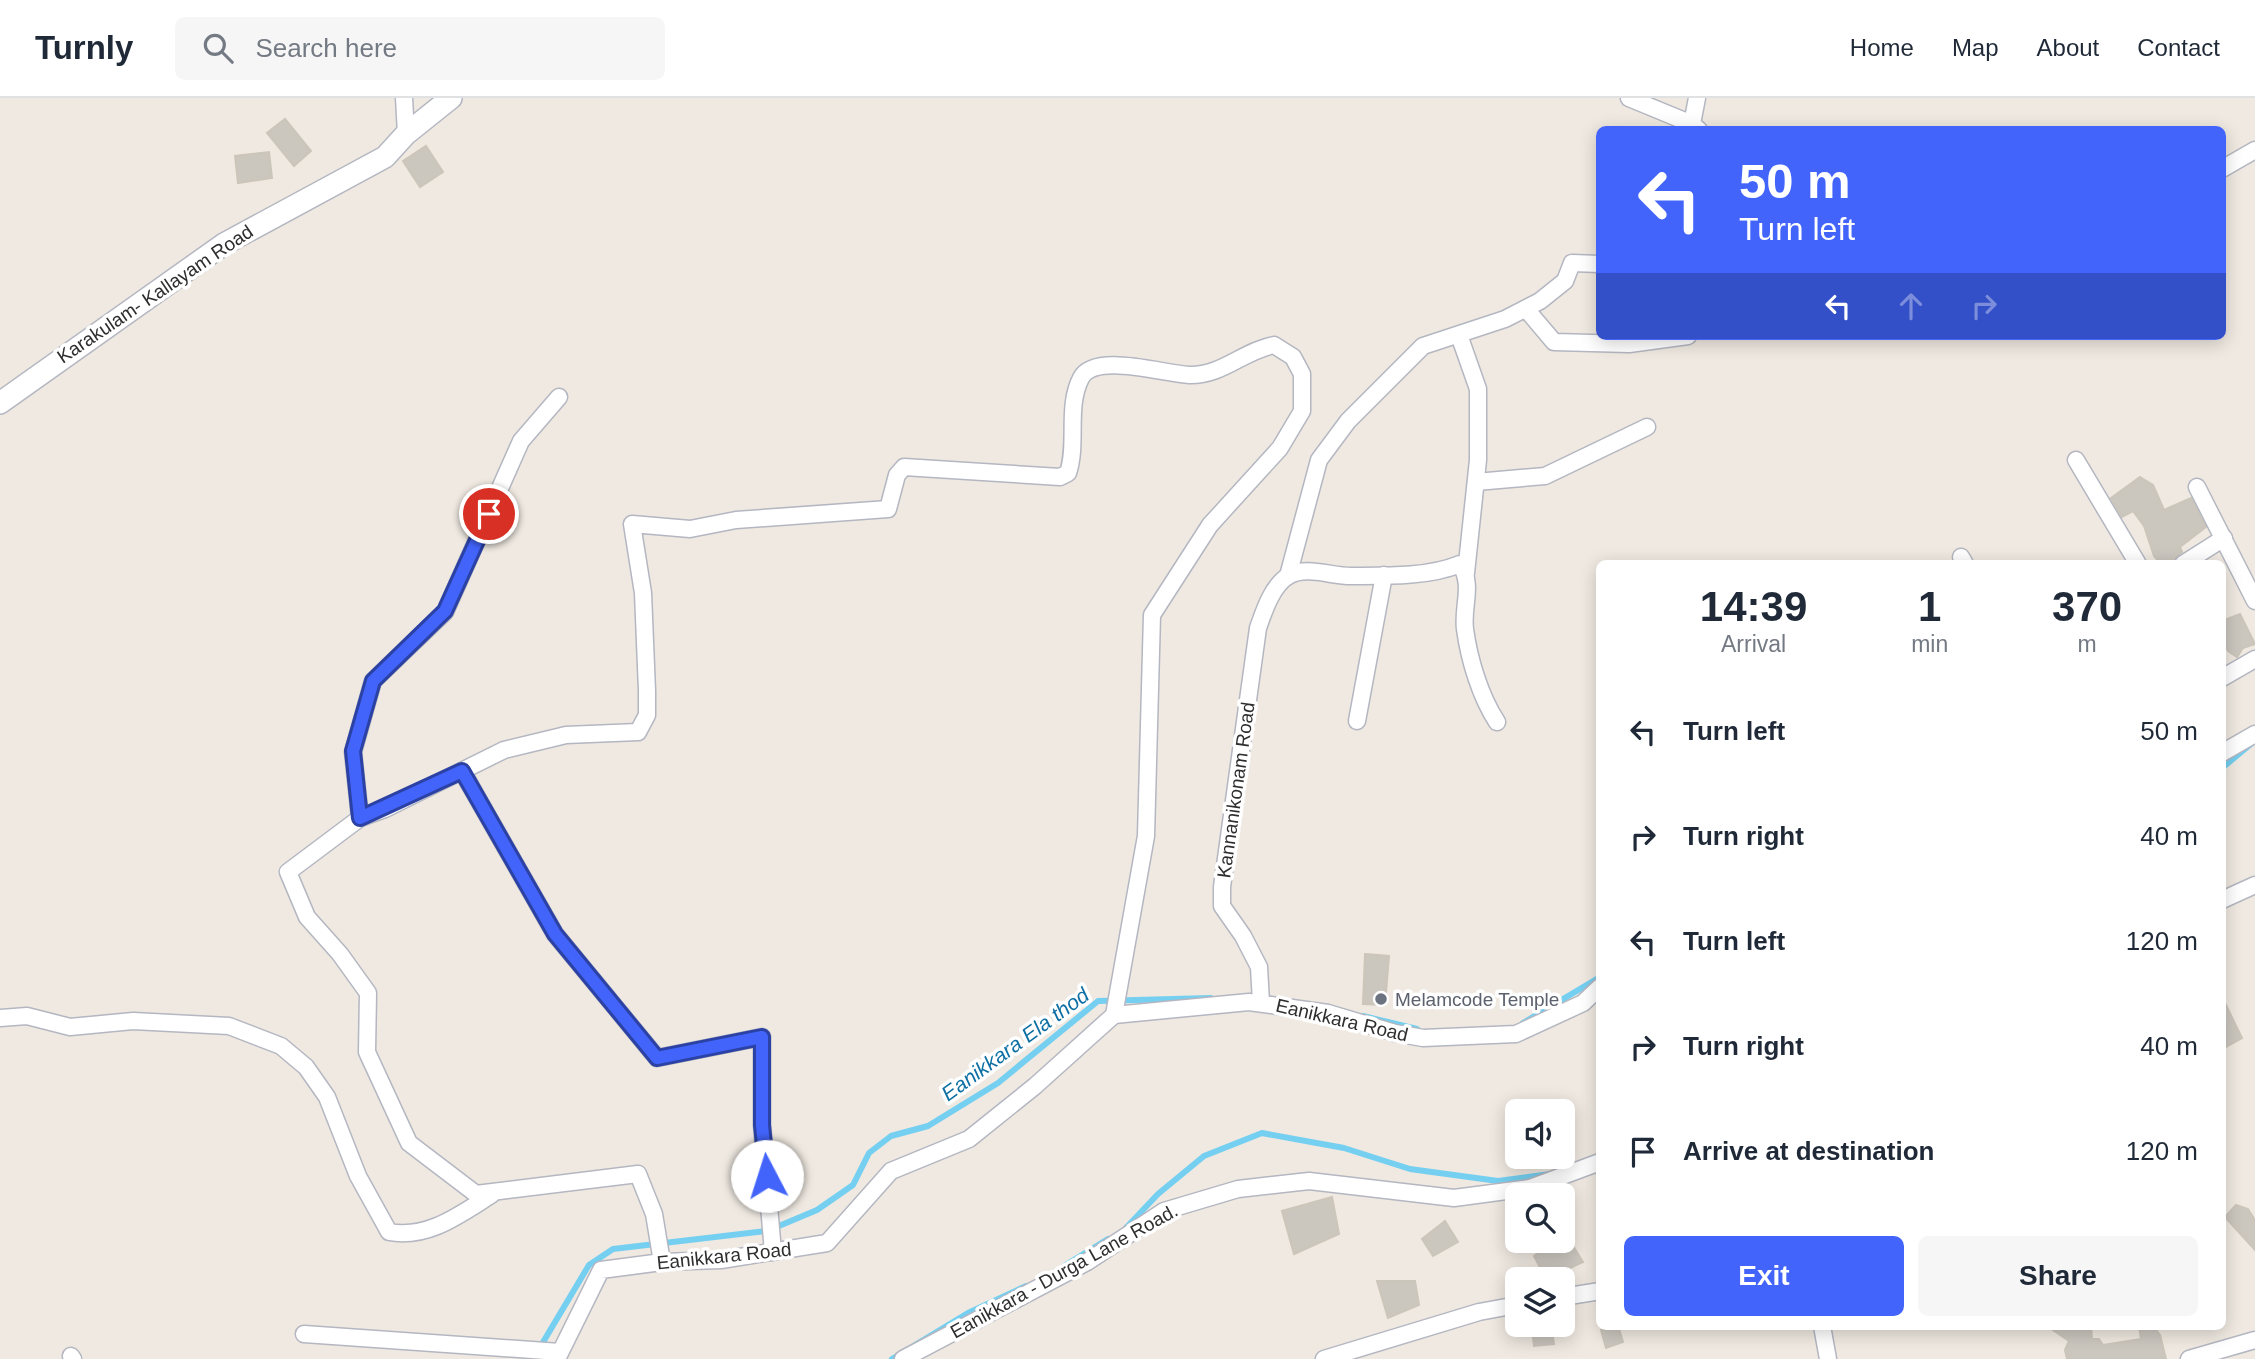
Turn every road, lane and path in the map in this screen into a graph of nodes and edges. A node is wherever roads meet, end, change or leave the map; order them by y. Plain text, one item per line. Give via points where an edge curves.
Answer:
1 (404, 98) edge
2 (451, 98) edge
3 (1629, 98) edge
4 (1697, 98) edge
5 (1693, 126) edge
6 (1695, 126) edge
7 (406, 134) junction
8 (2255, 149) edge
9 (2226, 167) edge
10 (1596, 264) edge
11 (1526, 309) junction
12 (1459, 335) junction
13 (1658, 340) edge
14 (559, 397) dead end
15 (0, 403) edge
16 (1647, 427) dead end
17 (2076, 460) dead end
18 (1476, 482) junction
19 (2197, 487) dead end
20 (2224, 538) junction
21 (2136, 560) edge
22 (2189, 560) edge
23 (1466, 573) junction
24 (1384, 575) junction
25 (1288, 576) junction
26 (2255, 601) edge
27 (2255, 659) edge
28 (2226, 676) edge
29 (1357, 721) dead end
30 (1497, 722) dead end
31 (2255, 734) edge
32 (2226, 751) edge
33 (462, 771) junction
34 (360, 818) junction
35 (2253, 890) edge
36 (2226, 900) edge
37 (1596, 992) edge
38 (1261, 998) junction
39 (1115, 1006) junction
40 (0, 1018) edge
41 (1596, 1163) edge
42 (495, 1192) junction
43 (660, 1249) junction
44 (773, 1252) junction
45 (1596, 1292) edge
46 (1575, 1295) edge
47 (1505, 1307) edge
48 (1823, 1330) edge
49 (304, 1334) dead end
50 (2255, 1340) edge
51 (558, 1356) edge
52 (903, 1359) edge
53 (1324, 1359) edge
54 (1828, 1359) edge
55 (2189, 1359) edge

1 - 7 street
2 - 7 street, Karakulam- Kallayam Road
3 - 5 street
4 - 6 street
7 - 15 street, Karakulam- Kallayam Road via 385,157 223,244
8 - 9 street
10 - 11 street, Kannanikonam Road via 1572,263 1565,281
11 - 12 street, Kannanikonam Road
11 - 13 street via 1554,342
12 - 18 street via 1478,389
12 - 25 street, Kannanikonam Road via 1423,346 1327,448 1319,460
14 - 34 street via 521,441 445,611 373,681 353,751
16 - 18 street via 1545,476
17 - 21 street
18 - 23 street
19 - 20 street
20 - 22 street
20 - 26 street
23 - 24 street via 1460,564
23 - 30 street via 1464,625 1471,660
24 - 25 street via 1349,577 1320,572
24 - 29 street
25 - 38 street, Kannanikonam Road via 1266,605 1258,628 1222,887 1222,906 1259,967
27 - 28 street
31 - 32 street
33 - 34 street
33 - 39 street via 504,750 566,736 638,732 647,715 647,691 643,593 632,524 690,529 736,520 888,509 897,475 904,467 1060,477 1068,473 1074,453 1075,394 1083,375 1099,365 1191,375 1225,369 1257,348 1273,345 1293,357 1302,374 1302,411 1280,448 1210,525 1152,615 1146,836
33 - 44 street via 555,934 657,1058 762,1037 762,1125
34 - 42 street via 288,872 307,917 368,993 367,1052 409,1143 476,1194
35 - 36 street
37 - 38 street, Eanikkara Road via 1583,1003 1516,1034 1423,1038
38 - 39 street, Eanikkara Road
39 - 44 street, Eanikkara Road via 1035,1086 970,1139 891,1171 827,1243
40 - 42 street via 27,1016 70,1027 133,1021 229,1026 281,1046 306,1067 327,1097 359,1176 389,1232 409,1236 432,1228
41 - 52 street, Eanikkara - Durga Lane Road. via 1530,1188 1454,1198 1309,1181 1238,1189 1164,1212 1087,1262
42 - 43 street via 638,1174 654,1214
43 - 44 street, Eanikkara Road via 721,1260
43 - 51 street, Eanikkara Road via 601,1270
45 - 46 street
47 - 53 street
48 - 54 street
49 - 51 street
50 - 55 street

